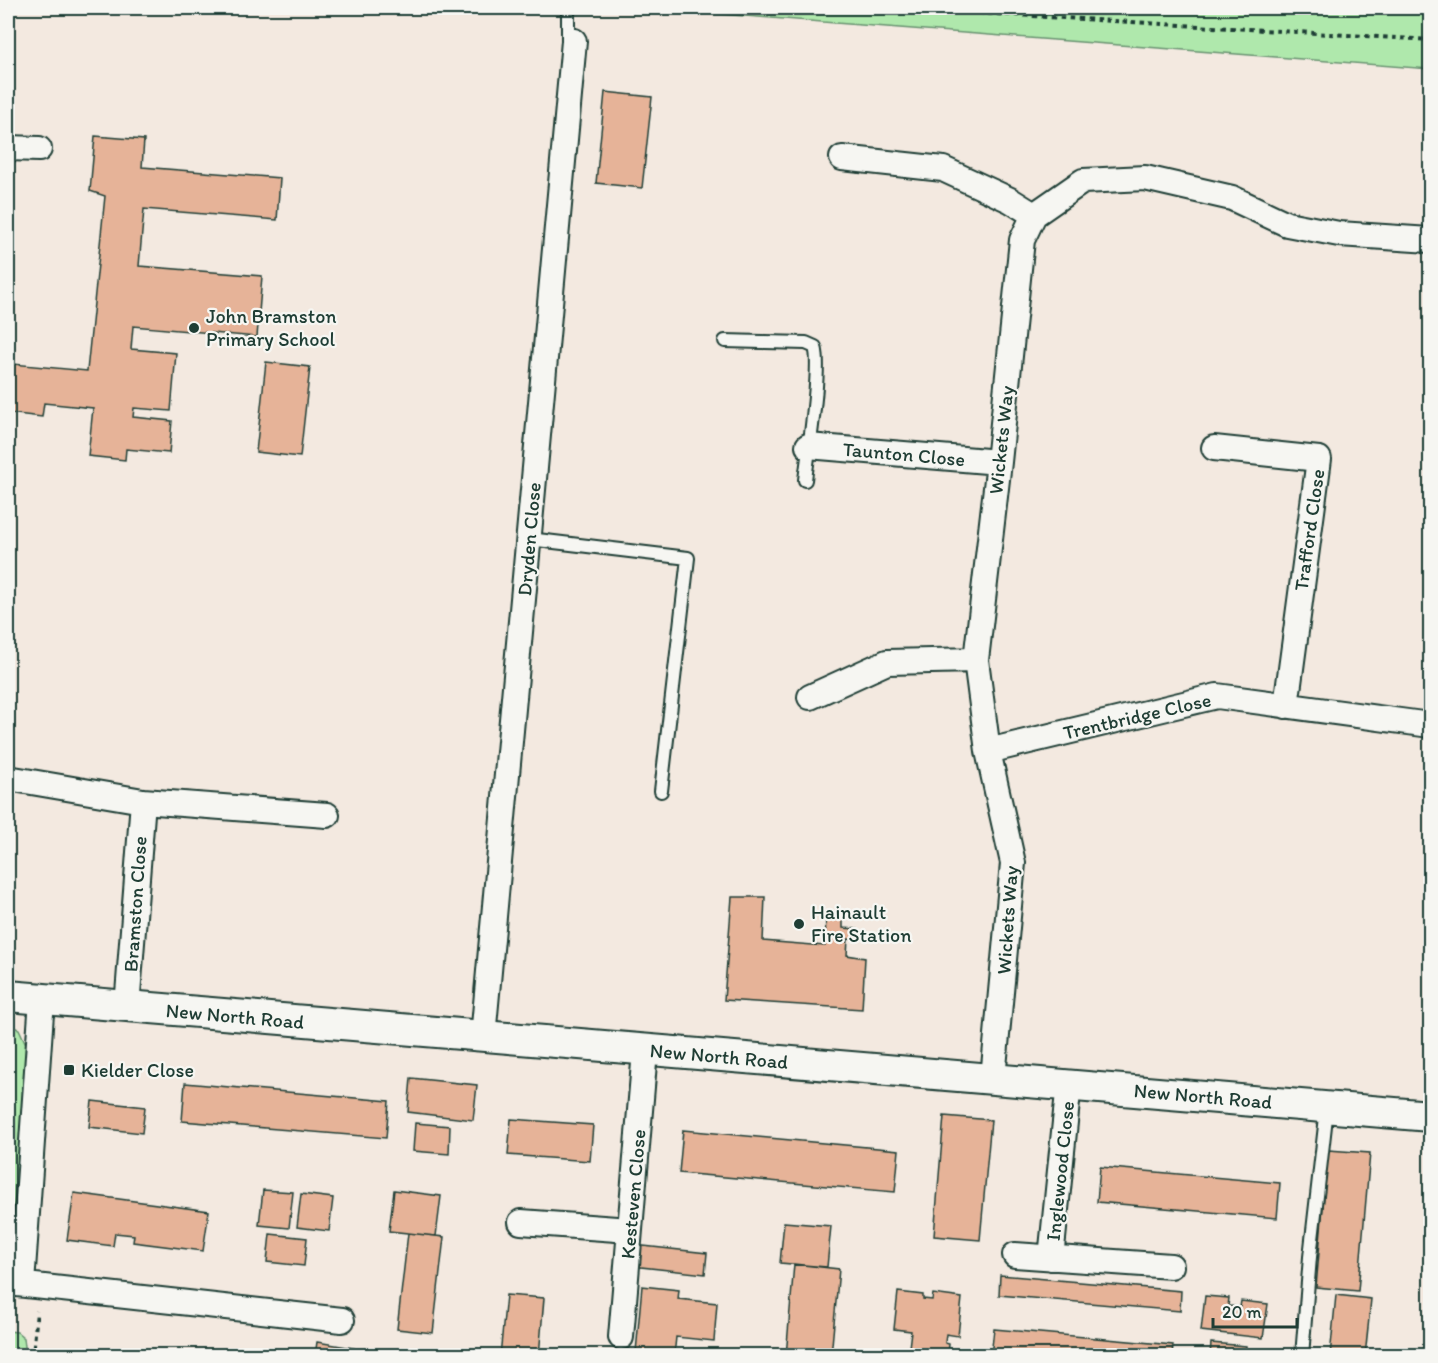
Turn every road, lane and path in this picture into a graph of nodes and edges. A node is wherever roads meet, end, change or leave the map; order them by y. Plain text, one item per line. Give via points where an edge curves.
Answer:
1 (568, 8) edge
2 (898, 8) edge
3 (1431, 40) edge
4 (574, 41) joint
5 (8, 148) edge
6 (39, 149) dead end
7 (842, 158) dead end
8 (1034, 214) junction
9 (1431, 240) edge
10 (725, 340) dead end
11 (808, 446) junction
12 (1214, 448) dead end
13 (999, 462) junction
14 (805, 480) dead end
15 (529, 539) junction
16 (976, 660) junction
17 (810, 697) dead end
18 (1286, 706) junction
19 (1431, 725) edge
20 (988, 751) junction
21 (8, 778) edge
22 (661, 791) dead end
23 (143, 801) junction
24 (327, 815) dead end
25 (8, 996) edge
26 (42, 999) junction
27 (127, 1007) junction
28 (483, 1037) junction
29 (645, 1051) junction
30 (993, 1078) junction
31 (1069, 1083) junction
32 (1327, 1107) junction
33 (1431, 1116) edge
34 (521, 1222) dead end
35 (630, 1230) junction
36 (1015, 1255) dead end
37 (1051, 1258) junction
38 (1171, 1266) dead end
39 (23, 1284) edge
40 (342, 1320) dead end
41 (621, 1337) dead end
42 (33, 1356) edge
43 (1302, 1356) edge

1 - 4 lane via 568,39
2 - 3 path
4 - 15 street, Dryden Close
5 - 6 street
7 - 8 street via 943,169
8 - 9 street via 1083,181 1145,178 1232,198 1287,224 1339,234
8 - 13 street, Wickets Way via 1022,240
10 - 11 lane via 806,343 814,347 817,354
11 - 13 street, Taunton Close
11 - 14 lane
12 - 18 street, Trafford Close via 1319,459
13 - 16 street, Wickets Way
15 - 22 lane via 688,558
15 - 28 street, Dryden Close
16 - 17 street via 887,662
16 - 20 street, Wickets Way
18 - 19 street, Trentbridge Close
18 - 20 street, Trentbridge Close via 1217,696
20 - 30 street, Wickets Way via 1013,863
21 - 23 street
23 - 24 street
23 - 27 street, Bramston Close
25 - 26 street, New North Road
26 - 27 street, New North Road
26 - 39 street
27 - 28 street, New North Road
28 - 29 street, New North Road
29 - 30 street, New North Road
29 - 35 street, Kesteven Close
30 - 31 street, New North Road
31 - 32 street, New North Road
31 - 37 street, Inglewood Close
32 - 33 street, New North Road
32 - 43 lane
34 - 35 street
35 - 41 street, Kesteven Close
36 - 37 street, Inglewood Close
37 - 38 street, Inglewood Close
39 - 40 street
39 - 42 path

